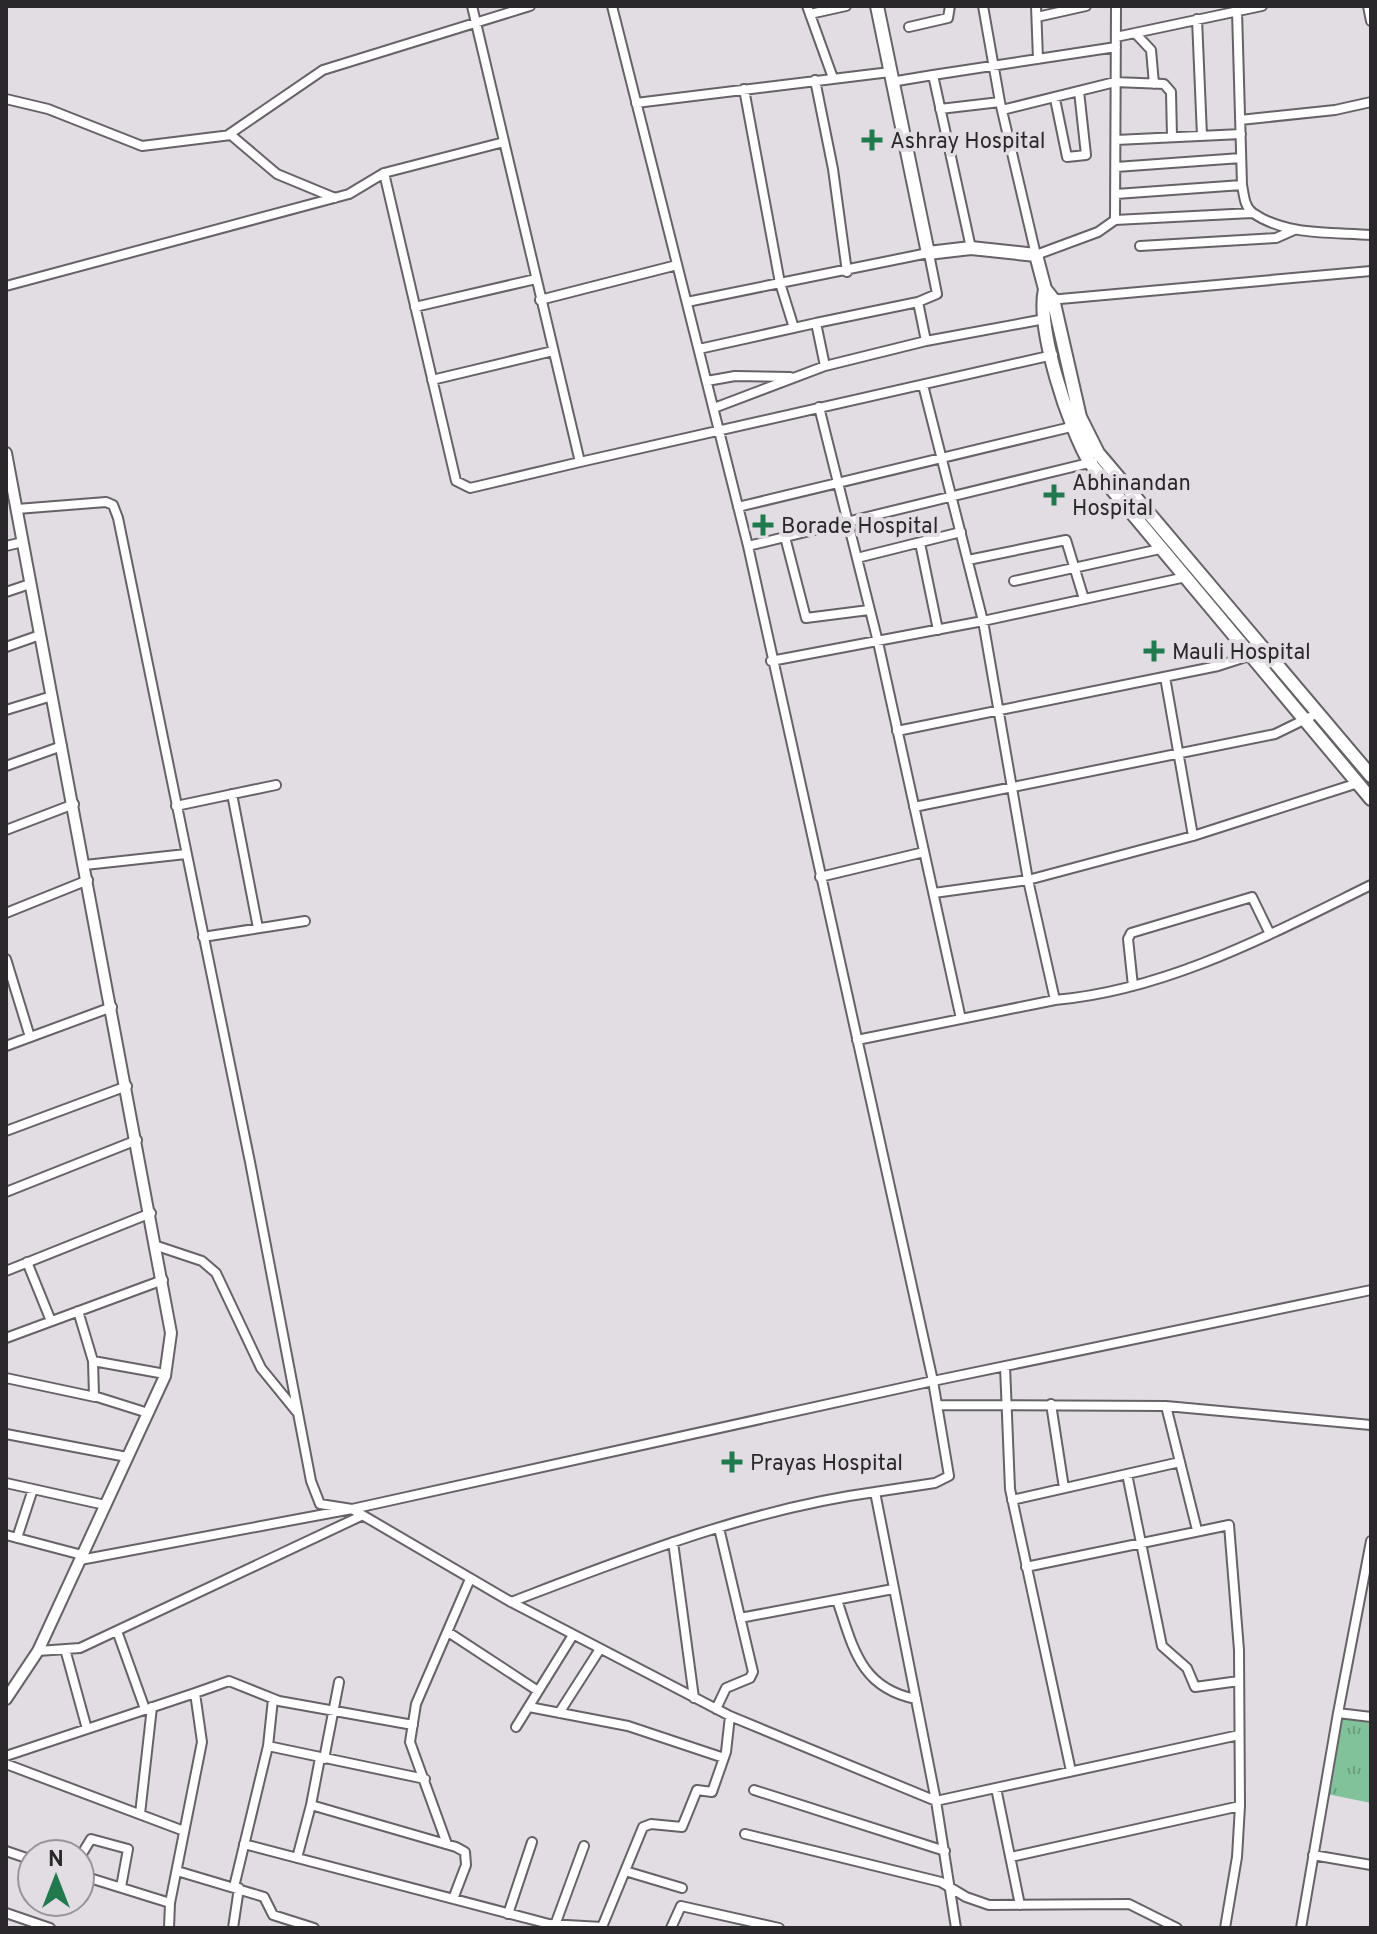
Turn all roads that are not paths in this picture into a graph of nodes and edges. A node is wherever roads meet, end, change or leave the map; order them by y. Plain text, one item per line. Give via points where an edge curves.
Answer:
1 (472, 6) edge
2 (530, 6) edge
3 (612, 6) edge
4 (846, 6) edge
5 (877, 6) edge
6 (950, 6) edge
7 (983, 6) edge
8 (1036, 6) edge
9 (1086, 6) edge
10 (1116, 6) edge
11 (1262, 6) edge
12 (808, 10) edge
13 (1237, 11) junction
14 (1037, 17) junction
15 (1197, 19) junction
16 (475, 20) junction
17 (909, 27) dead end
18 (1135, 33) junction
19 (1116, 42) junction
20 (1038, 59) junction
21 (992, 66) junction
22 (933, 75) junction
23 (890, 77) junction
24 (833, 78) junction
25 (815, 80) junction
26 (1115, 82) junction
27 (1154, 84) junction
28 (744, 89) junction
29 (1079, 91) junction
30 (6, 99) edge
31 (1055, 99) junction
32 (1371, 102) edge
33 (636, 103) junction
34 (1001, 106) junction
35 (940, 109) junction
36 (1240, 120) junction
37 (1241, 134) junction
38 (228, 135) junction
39 (1202, 136) junction
40 (1172, 137) junction
41 (1116, 140) junction
42 (504, 142) junction
43 (1241, 158) junction
44 (1116, 167) junction
45 (384, 173) junction
46 (1242, 185) junction
47 (1116, 194) junction
48 (335, 198) junction
49 (1252, 213) junction
50 (1115, 220) junction
51 (1294, 230) junction
52 (1371, 235) edge
53 (1140, 246) dead end
54 (971, 248) junction
55 (929, 254) junction
56 (1036, 255) junction
57 (677, 265) junction
58 (1371, 271) edge
59 (847, 272) junction
60 (536, 279) junction
61 (780, 283) junction
62 (6, 286) edge
63 (1047, 296) junction
64 (540, 300) junction
65 (687, 302) junction
66 (918, 302) junction
67 (415, 307) junction
68 (1045, 319) junction
69 (816, 323) junction
70 (794, 328) junction
71 (926, 341) junction
72 (699, 349) junction
73 (553, 351) junction
74 (1053, 355) junction
75 (825, 366) junction
76 (794, 378) junction
77 (432, 380) junction
78 (707, 381) junction
79 (923, 385) junction
80 (819, 407) junction
81 (714, 408) junction
82 (1071, 427) junction
83 (719, 430) junction
84 (6, 453) edge
85 (942, 458) junction
86 (1096, 460) junction
87 (580, 462) junction
88 (839, 486) junction
89 (952, 496) junction
90 (738, 507) junction
91 (17, 509) junction
92 (848, 522) junction
93 (961, 532) junction
94 (785, 537) junction
95 (23, 542) junction
96 (920, 543) junction
97 (6, 546) edge
98 (748, 546) junction
99 (1160, 549) junction
100 (857, 558) junction
101 (968, 560) junction
102 (1076, 567) junction
103 (1196, 573) junction
104 (1183, 578) junction
105 (1014, 581) dead end
106 (30, 584) junction
107 (6, 592) edge
108 (1084, 599) junction
109 (869, 610) junction
110 (983, 621) junction
111 (938, 630) junction
112 (40, 635) junction
113 (878, 642) junction
114 (6, 647) edge
115 (1265, 649) junction
116 (1251, 656) junction
117 (771, 661) junction
118 (1165, 677) junction
119 (52, 696) junction
120 (6, 710) edge
121 (999, 711) junction
122 (1313, 716) junction
123 (897, 731) junction
124 (62, 746) junction
125 (1178, 754) junction
126 (6, 766) edge
127 (1371, 776) edge
128 (1358, 783) junction
129 (276, 785) dead end
130 (1013, 788) junction
131 (232, 794) junction
132 (1371, 799) edge
133 (74, 804) junction
134 (176, 806) junction
135 (914, 807) junction
136 (6, 830) edge
137 (1193, 836) junction
138 (924, 852) junction
139 (186, 854) junction
140 (85, 865) junction
141 (820, 877) junction
142 (88, 880) junction
143 (1028, 880) junction
144 (1371, 885) edge
145 (934, 893) junction
146 (6, 913) edge
147 (305, 921) dead end
148 (258, 928) junction
149 (1270, 934) junction
150 (203, 937) junction
151 (6, 959) edge
152 (1133, 986) junction
153 (1055, 1000) junction
154 (112, 1007) junction
155 (961, 1019) junction
156 (30, 1037) junction
157 (857, 1040) junction
158 (6, 1046) edge
159 (127, 1086) junction
160 (6, 1131) edge
161 (137, 1140) junction
162 (6, 1192) edge
163 (151, 1213) junction
164 (157, 1246) junction
165 (27, 1262) junction
166 (6, 1271) edge
167 (163, 1280) junction
168 (1371, 1290) edge
169 (78, 1311) junction
170 (51, 1321) junction
171 (6, 1338) edge
172 (93, 1361) junction
173 (1005, 1366) junction
174 (165, 1374) junction
175 (6, 1378) edge
176 (933, 1381) junction
177 (96, 1398) junction
178 (1051, 1404) junction
179 (938, 1405) junction
180 (1009, 1406) junction
181 (1166, 1406) junction
182 (148, 1413) junction
183 (298, 1413) junction
184 (1371, 1425) edge
185 (6, 1434) edge
186 (127, 1457) junction
187 (1180, 1462) junction
188 (1127, 1474) junction
189 (6, 1483) edge
190 (1064, 1488) junction
191 (33, 1489) junction
192 (875, 1492) junction
193 (1012, 1500) junction
194 (105, 1505) junction
195 (352, 1509) junction
196 (361, 1516) junction
197 (719, 1528) junction
198 (1197, 1530) junction
199 (6, 1535) edge
200 (17, 1538) junction
201 (1141, 1540) junction
202 (1371, 1541) edge
203 (673, 1542) junction
204 (81, 1557) junction
205 (1026, 1567) junction
206 (470, 1579) junction
207 (893, 1589) junction
208 (837, 1600) junction
209 (511, 1602) junction
210 (740, 1618) junction
211 (117, 1631) junction
212 (448, 1632) junction
213 (573, 1635) junction
214 (65, 1649) junction
215 (600, 1649) junction
216 (38, 1651) junction
217 (1239, 1681) junction
218 (339, 1682) dead end
219 (538, 1691) junction
220 (195, 1693) junction
221 (694, 1698) junction
222 (6, 1699) edge
223 (273, 1699) junction
224 (916, 1699) junction
225 (529, 1707) junction
226 (149, 1708) junction
227 (716, 1709) junction
228 (334, 1711) junction
229 (559, 1713) junction
230 (1338, 1713) junction
231 (730, 1716) junction
232 (1371, 1717) edge
233 (413, 1725) junction
234 (516, 1727) dead end
235 (87, 1729) junction
236 (1239, 1735) junction
237 (268, 1746) junction
238 (6, 1756) edge
239 (322, 1758) junction
240 (724, 1758) junction
241 (6, 1764) edge
242 (1071, 1771) junction
243 (425, 1779) junction
244 (996, 1788) junction
245 (754, 1790) dead end
246 (936, 1801) junction
247 (311, 1805) junction
248 (1240, 1806) junction
249 (140, 1814) junction
250 (184, 1831) junction
251 (745, 1834) dead end
252 (96, 1840) edge
253 (532, 1842) dead end
254 (244, 1844) junction
255 (447, 1844) junction
256 (584, 1846) dead end
257 (945, 1851) junction
258 (1313, 1855) junction
259 (1011, 1857) junction
260 (297, 1858) junction
261 (1371, 1865) edge
262 (177, 1871) junction
263 (625, 1871) junction
264 (96, 1880) edge
265 (121, 1887) junction
266 (237, 1887) junction
267 (682, 1888) dead end
268 (951, 1889) junction
269 (453, 1899) junction
270 (170, 1903) junction
271 (1020, 1905) junction
272 (6, 1913) edge
273 (508, 1914) junction
274 (555, 1925) junction
275 (50, 1928) edge
276 (169, 1928) edge
277 (233, 1928) edge
278 (314, 1928) edge
279 (603, 1928) edge
280 (671, 1928) edge
281 (779, 1928) edge
282 (956, 1928) edge
283 (1177, 1928) edge
284 (1225, 1928) edge
285 (1301, 1928) edge

1 - 16 street
2 - 16 street
3 - 33 street
4 - 12 street
5 - 23 main road
6 - 17 street via 948,18
7 - 21 street
8 - 14 street
9 - 14 street
10 - 19 street
11 - 13 street
12 - 24 street
13 - 15 street
13 - 36 street
14 - 20 street
15 - 18 street
15 - 39 street
16 - 38 street via 316,73
16 - 42 street
18 - 19 street
18 - 27 street via 1151,50
19 - 20 street
19 - 26 street
20 - 21 street
21 - 22 street
21 - 34 street
22 - 23 street
22 - 35 street
23 - 24 street
23 - 55 main road
24 - 25 street
25 - 28 street
25 - 59 street
26 - 27 street
26 - 29 street
26 - 41 street
27 - 40 street via 1169,88
28 - 33 street
28 - 61 street
29 - 31 street
29 - 31 street via 1086,155 1067,157
30 - 38 street via 48,109 142,146
31 - 34 street
32 - 36 street
33 - 57 street
34 - 35 street
34 - 56 street
35 - 54 street
36 - 37 street
37 - 39 street
37 - 43 street
38 - 48 street via 277,174
39 - 40 street
40 - 41 street
41 - 44 street
42 - 45 street
42 - 60 street
43 - 44 street
43 - 46 street
44 - 47 street
45 - 48 street
45 - 67 street
46 - 47 street
46 - 49 street
47 - 50 street
48 - 62 street
49 - 50 street
49 - 51 street
50 - 56 street via 1098,232
51 - 52 street
51 - 53 street via 1276,238
54 - 55 main road
54 - 56 main road
55 - 59 street
55 - 66 street via 937,294
56 - 63 main road
57 - 64 street
57 - 65 street
58 - 63 street
59 - 61 street
60 - 64 street
60 - 67 street
61 - 65 street
61 - 70 street
63 - 68 main road
63 - 86 main road
64 - 73 street
65 - 72 street
66 - 69 street
66 - 71 street
67 - 77 street
68 - 71 street
68 - 74 main road
69 - 70 street
69 - 75 street
70 - 72 street
71 - 75 street
72 - 78 street
73 - 77 street
73 - 87 street
74 - 79 street
74 - 82 main road
75 - 76 street
76 - 78 street via 735,376
76 - 81 street
77 - 87 street via 459,485 470,488
78 - 81 street
79 - 80 street
79 - 85 street
80 - 83 street
80 - 88 street
81 - 83 street
82 - 85 street
82 - 86 main road
83 - 87 street
83 - 90 street
84 - 91 street
85 - 88 street
85 - 89 street
86 - 89 street
86 - 99 main road
86 - 103 main road
88 - 90 street
88 - 92 street
89 - 92 street
89 - 93 street
90 - 98 street
91 - 95 street
91 - 134 street via 113,505
92 - 94 street
92 - 100 street
93 - 96 street
93 - 101 street
94 - 98 street
94 - 109 street via 806,618
95 - 97 street
95 - 106 street
96 - 100 street
96 - 111 street
98 - 117 street
99 - 102 street
99 - 104 main road
100 - 109 street
101 - 102 street via 1063,539
101 - 110 street
102 - 105 street
102 - 108 street
103 - 104 street
103 - 115 main road
104 - 108 street
104 - 116 main road
106 - 107 street
106 - 112 street
108 - 110 street
109 - 113 street
110 - 111 street
110 - 121 street
111 - 113 street
112 - 114 street
112 - 119 street
113 - 117 street
113 - 123 street
115 - 116 street
115 - 122 main road
116 - 118 street
116 - 122 main road
117 - 141 street
118 - 121 street
118 - 125 street
119 - 120 street
119 - 124 street
121 - 123 street
121 - 130 street
122 - 125 street via 1275,734
122 - 127 main road
122 - 128 main road
123 - 135 street
124 - 126 street
124 - 133 street
125 - 130 street
125 - 137 street
128 - 132 main road
128 - 137 street
129 - 131 street
130 - 135 street
130 - 143 street
131 - 134 street
131 - 148 street
133 - 136 street
133 - 140 street
134 - 139 street
135 - 138 street
137 - 143 street
138 - 141 street
138 - 145 street
139 - 140 street
139 - 150 street
140 - 142 street
141 - 157 street
142 - 146 street
142 - 154 street
143 - 145 street
143 - 153 street
144 - 149 street
145 - 155 street
147 - 148 street
148 - 150 street
149 - 152 street
149 - 152 street via 1252,897 1131,933
150 - 183 street
151 - 156 street
152 - 153 street
153 - 155 street
154 - 156 street
154 - 159 street
155 - 157 street
156 - 158 street
157 - 176 street
159 - 160 street
159 - 161 street
161 - 162 street
161 - 163 street
163 - 164 street
163 - 165 street
164 - 167 street
164 - 183 street via 202,1261 216,1273 261,1368
165 - 166 street
165 - 170 street
167 - 169 street
167 - 174 street via 171,1333
168 - 173 street
169 - 170 street
169 - 172 street
170 - 171 street
172 - 174 street
172 - 177 street
173 - 176 street
173 - 180 street
174 - 182 street
175 - 177 street
176 - 179 street
176 - 195 street
177 - 182 street
178 - 180 street
178 - 181 street
178 - 190 street
179 - 180 street
179 - 192 street via 949,1476
180 - 193 street
181 - 184 street
181 - 187 street
182 - 186 street
183 - 195 street via 320,1504
185 - 186 street
186 - 194 street
187 - 188 street
187 - 198 street
188 - 190 street
188 - 201 street
189 - 191 street
190 - 193 street
191 - 194 street
191 - 200 street
192 - 197 street via 811,1501
192 - 207 street
193 - 205 street
194 - 204 street
195 - 196 street
195 - 204 street
196 - 206 street
196 - 211 street
197 - 203 street
197 - 210 street
198 - 201 street
198 - 217 street via 1226,1524 1231,1528
199 - 200 street
200 - 204 street
201 - 205 street
201 - 217 street via 1163,1649 1187,1668 1195,1687
202 - 230 street
203 - 209 street
203 - 221 street
204 - 216 street
205 - 242 street
206 - 209 street
206 - 212 street
207 - 208 street
207 - 224 street
208 - 210 street
208 - 224 street via 864,1669 890,1693
209 - 213 street
210 - 227 street via 753,1675 726,1688
211 - 214 street
211 - 226 street
212 - 219 street
212 - 233 street via 416,1704
213 - 215 street
213 - 219 street
214 - 216 street
214 - 235 street
215 - 221 street
215 - 229 street
216 - 222 street
217 - 236 street
218 - 228 street
219 - 225 street
220 - 223 street via 224,1681
220 - 226 street
220 - 250 street via 202,1742
221 - 227 street
223 - 228 street
223 - 237 street
224 - 246 street
225 - 229 street
225 - 234 street
226 - 235 street
226 - 249 street
227 - 231 street
228 - 233 street
228 - 239 street
229 - 240 street via 628,1726
230 - 232 street
230 - 258 street
231 - 240 street
231 - 246 street
233 - 243 street via 410,1742
235 - 238 street
236 - 242 street
236 - 248 street
237 - 239 street
237 - 254 street
239 - 243 street
239 - 247 street
240 - 263 street via 712,1792 697,1790 682,1827 643,1827
241 - 249 street
242 - 244 street
243 - 255 street
244 - 246 street
244 - 259 street
245 - 257 street
246 - 257 street
247 - 255 street
247 - 260 street
248 - 259 street
248 - 284 street
249 - 250 street
250 - 262 street
251 - 268 street via 941,1882
252 - 265 street via 128,1849
253 - 273 street
254 - 260 street
254 - 266 street
255 - 269 street via 465,1852 467,1859
256 - 274 street
257 - 268 street
258 - 261 street
258 - 285 street
259 - 271 street
260 - 269 street
262 - 266 street
262 - 270 street
263 - 267 street
263 - 279 street
264 - 265 street
265 - 270 street
266 - 277 street
266 - 278 street via 264,1897 273,1915
268 - 271 street via 989,1905
268 - 282 street
269 - 273 street
270 - 276 street
271 - 283 street via 1129,1904
272 - 275 street
273 - 274 street
274 - 279 street
280 - 281 street via 681,1906

